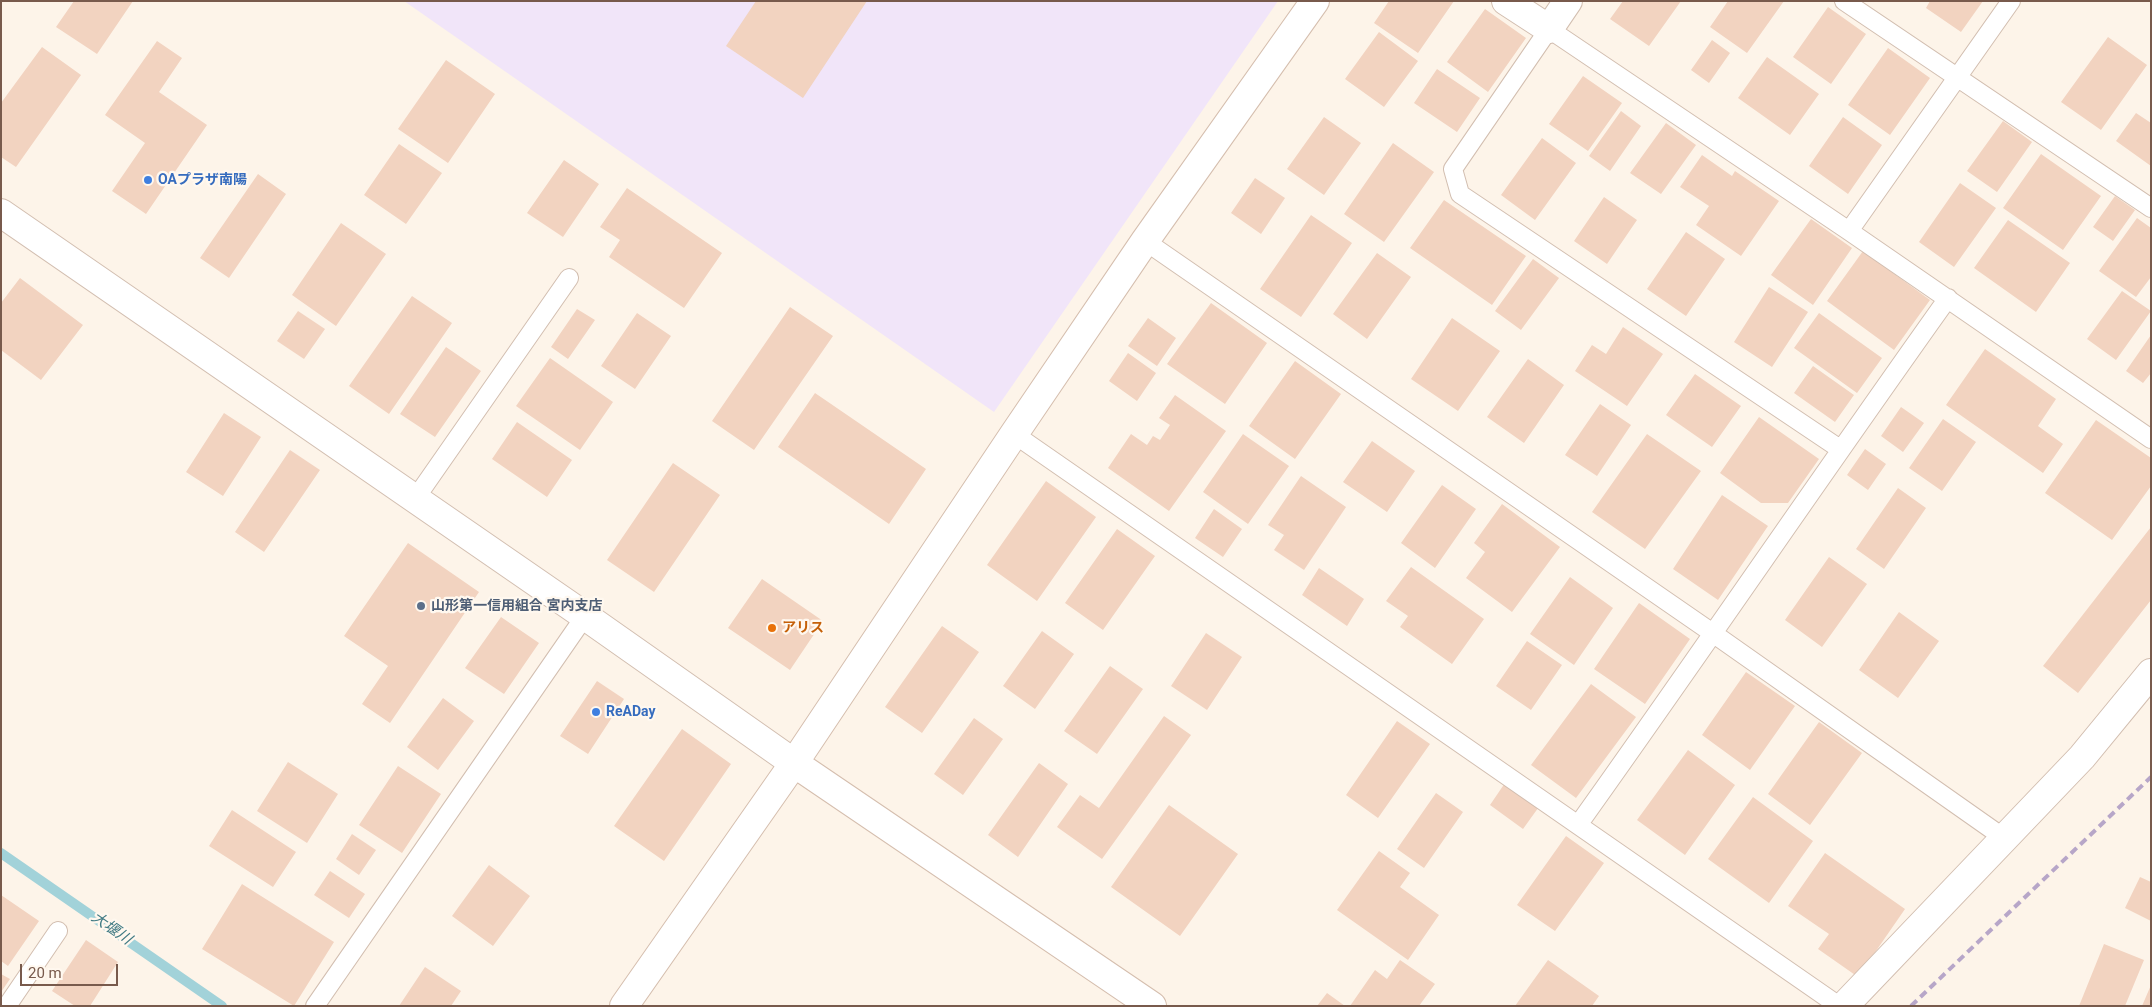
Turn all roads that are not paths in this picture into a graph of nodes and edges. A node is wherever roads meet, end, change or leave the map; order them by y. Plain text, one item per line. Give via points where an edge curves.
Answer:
1 (1315, 1) edge
2 (1506, 1) edge
3 (1568, 1) edge
4 (1844, 1) edge
5 (2011, 1) edge
6 (1549, 29) junction
7 (1956, 78) junction
8 (2151, 208) edge
9 (1, 213) edge
10 (1849, 231) junction
11 (1145, 241) junction
12 (569, 278) dead end
13 (1948, 298) junction
14 (1014, 434) junction
15 (2151, 439) edge
16 (1840, 449) junction
17 (415, 499) junction
18 (586, 616) junction
19 (1714, 634) junction
20 (2151, 672) edge
21 (794, 763) junction
22 (1578, 825) junction
23 (2004, 838) junction
24 (58, 932) dead end
25 (7, 1006) edge
26 (315, 1006) edge
27 (624, 1006) edge
28 (1152, 1006) edge
29 (1840, 1006) edge
30 (1844, 1006) edge

1 - 11 street
2 - 6 street
3 - 6 street
4 - 7 lane
5 - 7 lane
6 - 10 lane
6 - 16 lane via 1454,169 1460,194
7 - 8 lane
7 - 10 lane
9 - 17 street
10 - 13 lane
11 - 14 street
11 - 19 lane
12 - 17 lane
13 - 15 lane
13 - 16 lane
14 - 21 street
14 - 22 lane
16 - 19 lane
17 - 18 street
18 - 21 street
18 - 26 lane
19 - 22 lane
19 - 23 lane
20 - 23 street via 2082,757
21 - 27 street
21 - 28 street
22 - 29 lane
23 - 30 street
24 - 25 lane

